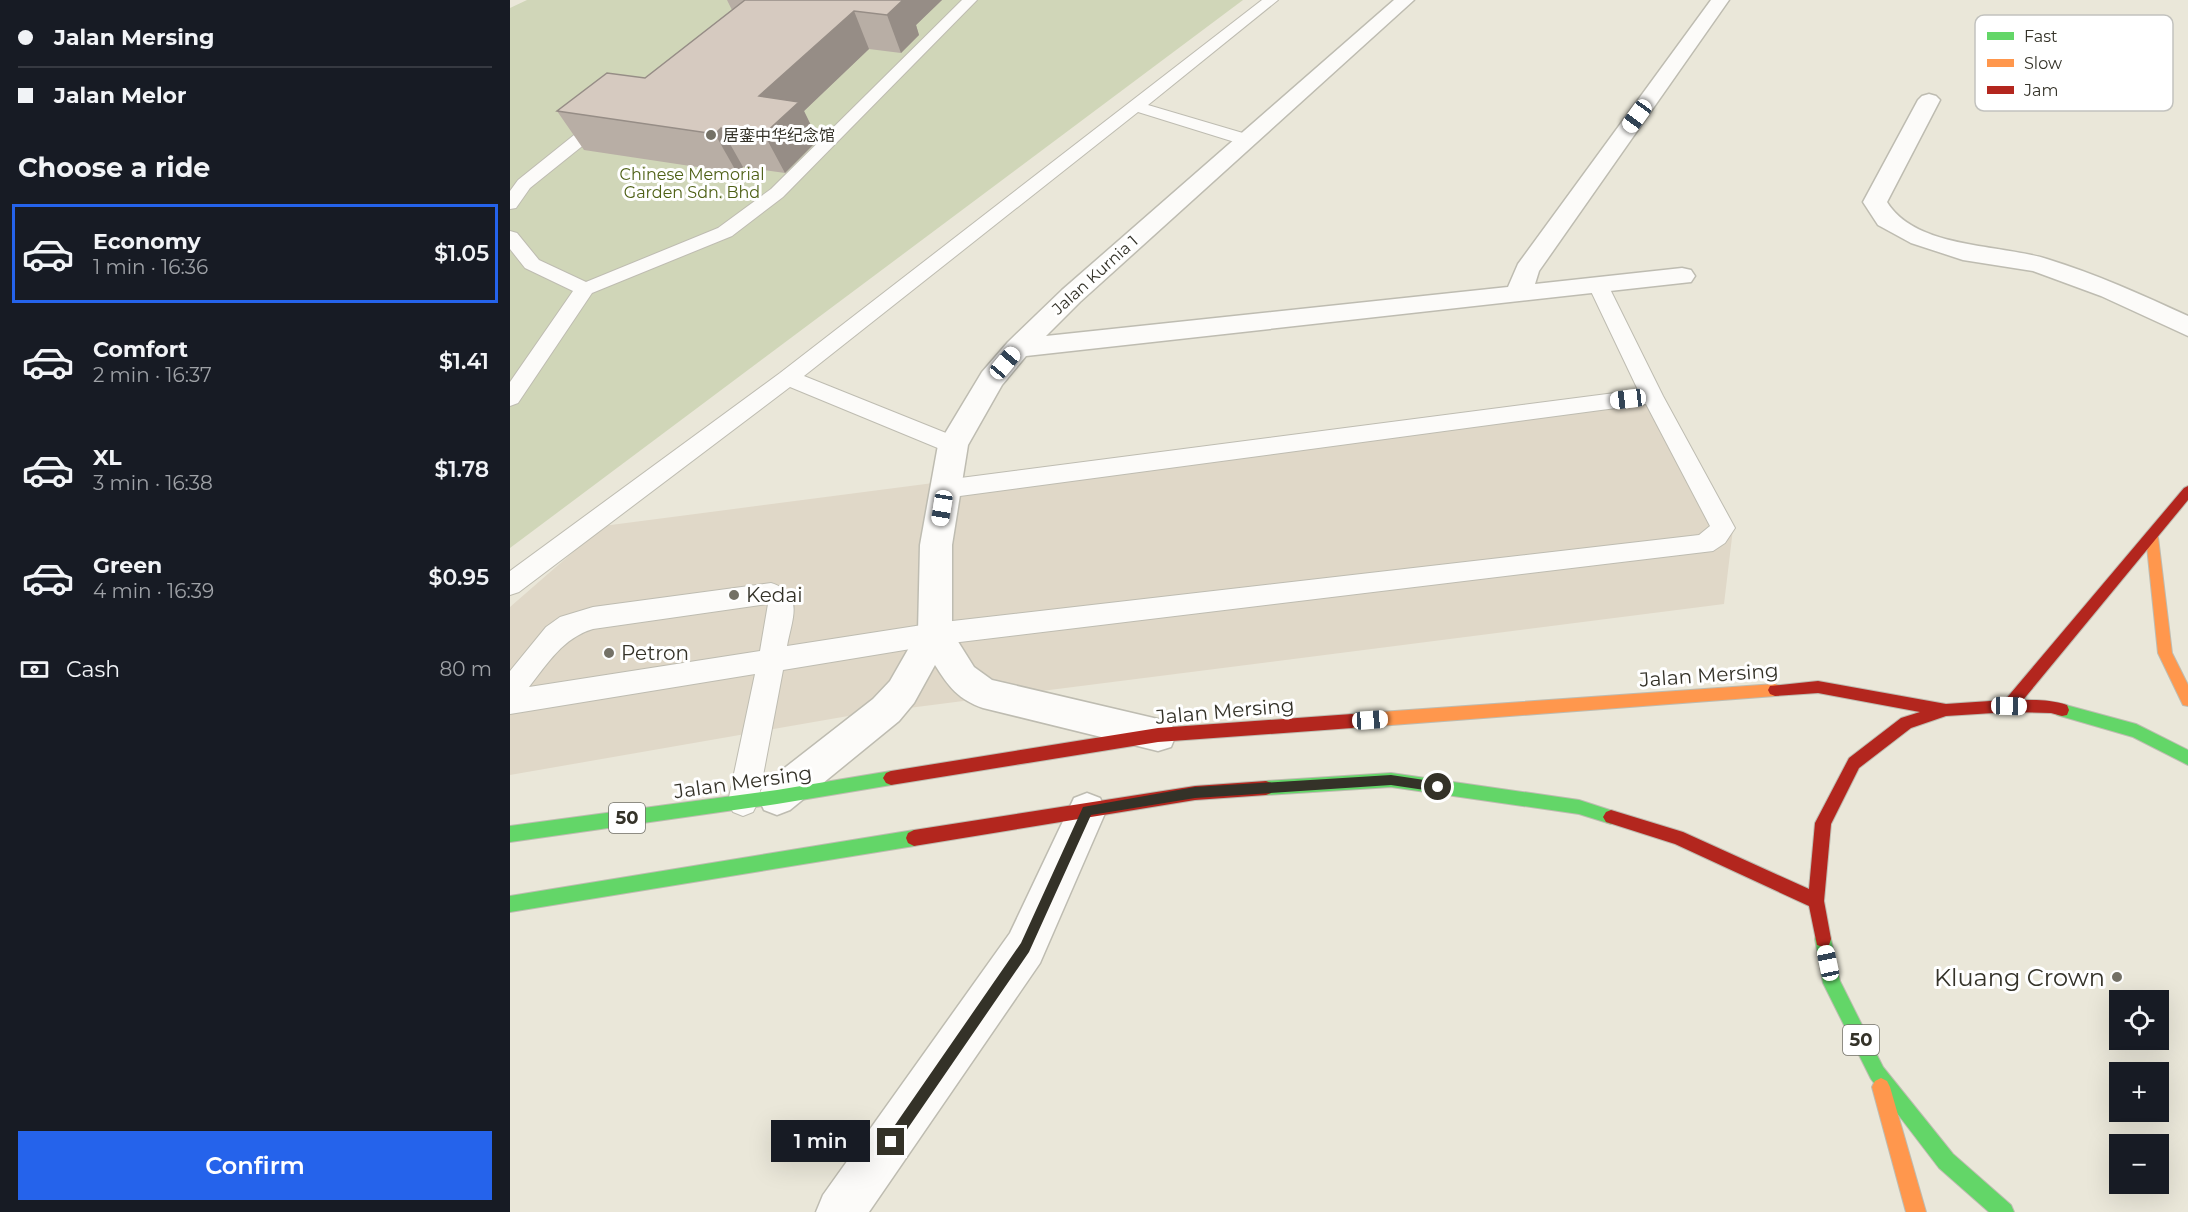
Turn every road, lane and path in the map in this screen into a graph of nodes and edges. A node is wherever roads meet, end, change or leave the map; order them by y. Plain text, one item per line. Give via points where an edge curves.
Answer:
1 (970, 0) edge
2 (1271, 0) edge
3 (1405, 0) edge
4 (1720, 0) edge
5 (1929, 100) dead end
6 (1136, 106) junction
7 (618, 109) edge
8 (1247, 140) junction
9 (510, 204) edge
10 (510, 237) edge
11 (1682, 276) dead end
12 (1598, 285) junction
13 (585, 289) junction
14 (1518, 294) junction
15 (2188, 327) edge
16 (1018, 348) junction
17 (788, 378) junction
18 (1652, 396) junction
19 (510, 398) edge
20 (953, 445) junction
21 (945, 489) junction
22 (2188, 491) edge
23 (2152, 537) junction
24 (510, 585) edge
25 (935, 634) junction
26 (772, 660) junction
27 (510, 691) edge
28 (2188, 700) edge
29 (510, 702) edge
30 (2009, 706) junction
31 (1946, 710) junction
32 (1158, 735) junction
33 (2188, 758) edge
34 (777, 797) junction
35 (743, 802) junction
36 (1087, 810) junction
37 (510, 834) edge
38 (1816, 901) junction
39 (510, 904) edge
40 (1877, 1073) junction
41 (840, 1212) edge
42 (1916, 1212) edge
43 (2004, 1212) edge

1 - 13 lane via 769,200 725,232
2 - 6 lane
3 - 8 street, Jalan Kurnia 1
4 - 14 street via 1527,270
5 - 15 street via 1875,202 1886,220 1920,238 1963,252 2038,264 2110,290
6 - 8 lane
6 - 17 lane
7 - 9 lane via 524,184
8 - 16 street, Jalan Kurnia 1
10 - 13 lane via 532,264
11 - 12 street
12 - 14 street
12 - 18 lane
13 - 19 lane
14 - 16 street
16 - 20 street, Jalan Kurnia 1 via 992,379
17 - 20 lane
17 - 24 lane
18 - 21 lane
18 - 25 lane via 1723,528 1704,544
20 - 21 street, Jalan Kurnia 1
21 - 25 street, Jalan Kurnia 1 via 936,545
22 - 23 main road
23 - 28 main road via 2165,653
23 - 30 main road
25 - 26 lane
25 - 32 street via 963,678 983,693
25 - 34 street via 902,693 886,710
26 - 27 lane via 782,599 771,593 593,618 569,625 555,635
26 - 29 lane
26 - 35 lane
30 - 31 main road, 50
30 - 33 main road, 50 via 2051,707 2136,731
31 - 32 main road, Jalan Mersing / 50 via 1818,687
31 - 38 main road, 50 via 1906,723 1854,763 1823,823
32 - 34 main road, Jalan Mersing / 50
34 - 35 main road, Jalan Mersing / 50
35 - 37 main road, Jalan Mersing / 50
36 - 38 main road via 1195,793 1391,780 1579,807 1677,837
36 - 39 main road
36 - 41 street via 1025,948
38 - 40 main road, 50 via 1832,983
40 - 42 main road
40 - 43 main road, 50 via 1946,1161

